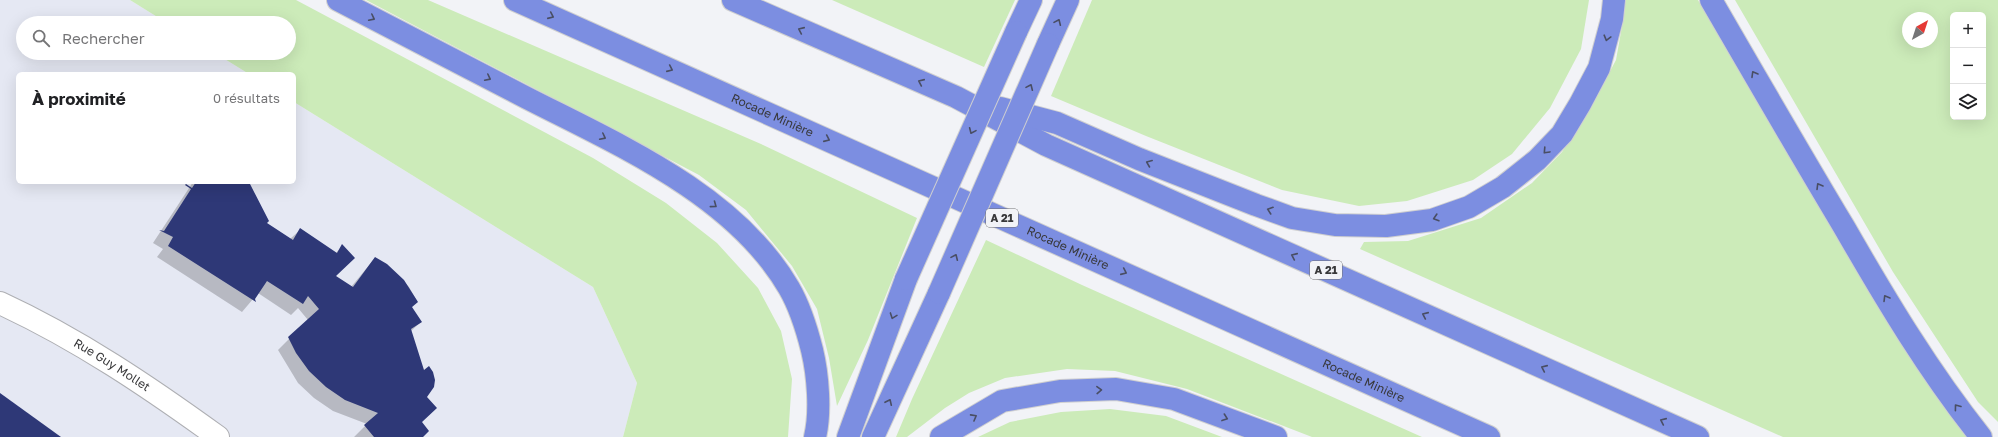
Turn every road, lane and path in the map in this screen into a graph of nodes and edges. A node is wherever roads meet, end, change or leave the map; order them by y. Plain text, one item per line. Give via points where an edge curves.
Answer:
1 (338, 0) edge
2 (515, 0) edge
3 (733, 0) edge
4 (1031, 0) edge
5 (1068, 0) edge
6 (1614, 0) edge
7 (1711, 0) edge
8 (956, 97) junction
9 (0, 302) edge
10 (218, 437) edge
11 (815, 437) edge
12 (848, 437) edge
13 (873, 437) edge
14 (941, 437) edge
15 (1276, 437) edge
16 (1489, 437) edge
17 (1698, 437) edge
18 (1982, 437) edge

1 -> 11 highway via 610,141 686,184 724,212 761,250 789,288 807,330 818,375
2 -> 16 highway, Rocade Minière / A 21
8 -> 3 highway, A 21
4 -> 12 highway, bridge via 906,280
13 -> 5 highway, bridge
6 -> 8 highway via 1612,19 1599,68 1562,134 1537,160 1503,187 1470,207 1432,220 1386,226 1336,225 1292,218 1140,160 1057,123
18 -> 7 highway via 1925,362
17 -> 8 highway, A 21 via 1046,145
9 - 10 street, Rue Guy Mollet via 104,359
14 -> 15 highway via 1002,401 1060,391 1116,389 1174,399

